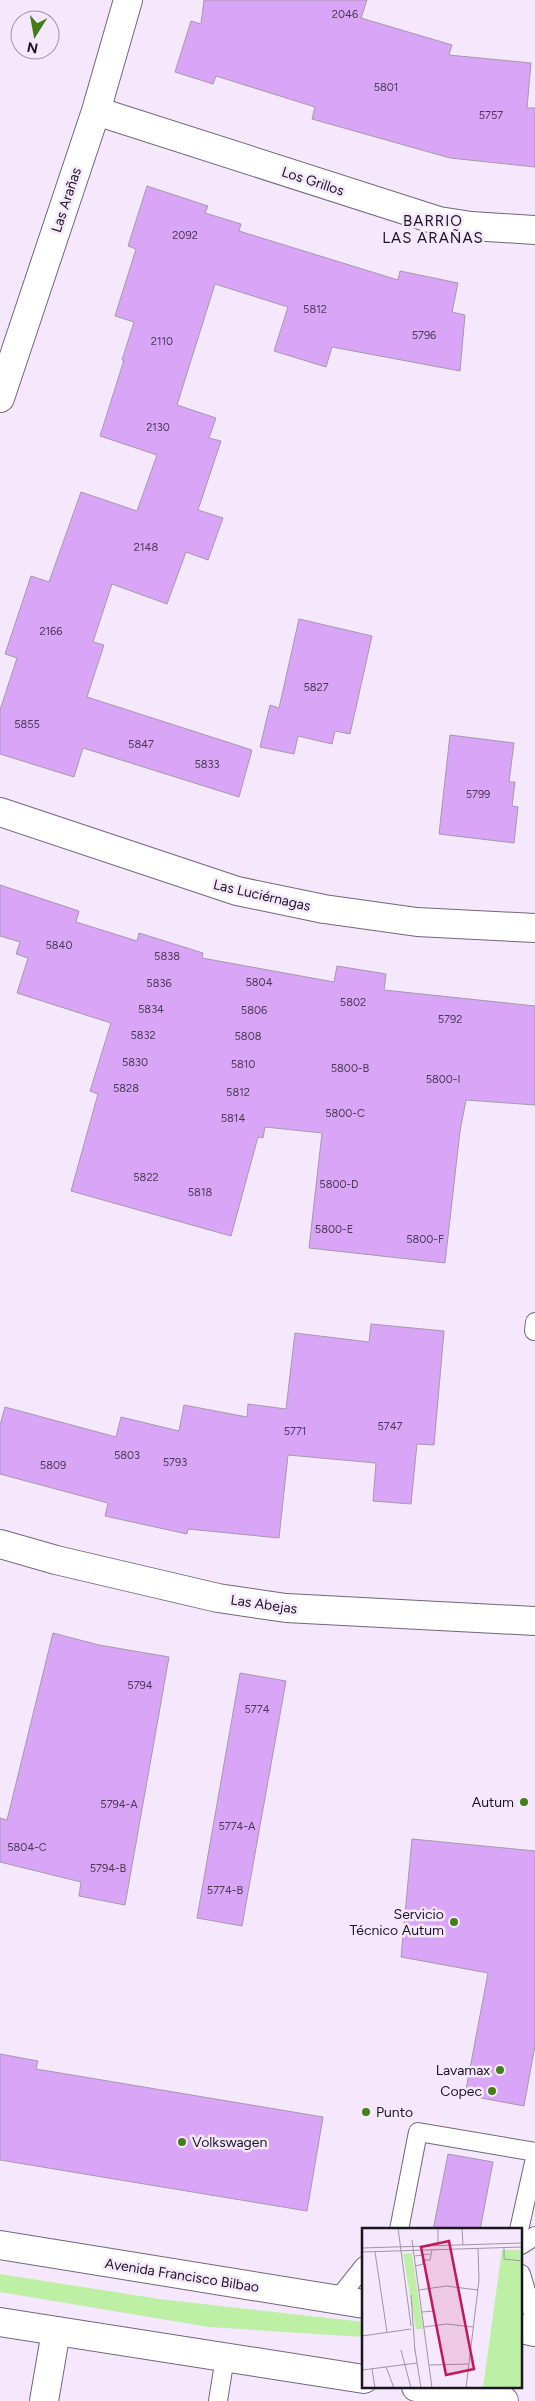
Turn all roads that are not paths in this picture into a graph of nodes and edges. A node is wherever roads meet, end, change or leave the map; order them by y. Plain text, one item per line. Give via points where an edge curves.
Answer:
1 (128, 0) edge
2 (96, 111) junction
3 (535, 230) edge
4 (0, 398) edge
5 (0, 812) edge
6 (535, 928) edge
7 (535, 1322) edge
8 (534, 1331) edge
9 (0, 1544) edge
10 (535, 1621) edge
11 (535, 2152) edge
12 (535, 2158) edge
13 (399, 2228) edge
14 (519, 2228) edge
15 (535, 2236) edge
16 (522, 2243) edge
17 (0, 2245) edge
18 (362, 2269) edge
19 (522, 2277) edge
20 (337, 2300) junction
21 (362, 2304) edge
22 (535, 2321) edge
23 (0, 2322) edge
24 (522, 2329) edge
25 (56, 2331) junction
26 (535, 2332) edge
27 (225, 2357) junction
28 (362, 2379) edge
29 (422, 2388) edge
30 (44, 2401) edge
31 (218, 2401) edge
32 (504, 2401) edge

1 - 2 street, Las Arañas
2 - 3 street, Los Grillos via 438,221
2 - 4 street, Las Arañas
5 - 6 street, Las Luciérnagas via 237,892 417,922
7 - 8 lane
9 - 10 street, Las Abejas via 208,1596 286,1608
11 - 13 lane via 418,2132
12 - 14 lane
15 - 16 lane
17 - 20 street, Avenida Francisco Bilbao
18 - 20 lane
19 - 22 lane
20 - 21 street, Avenida Francisco Bilbao
23 - 25 street
24 - 26 street
25 - 27 street
25 - 30 street
27 - 28 street
27 - 31 lane
29 - 32 street

